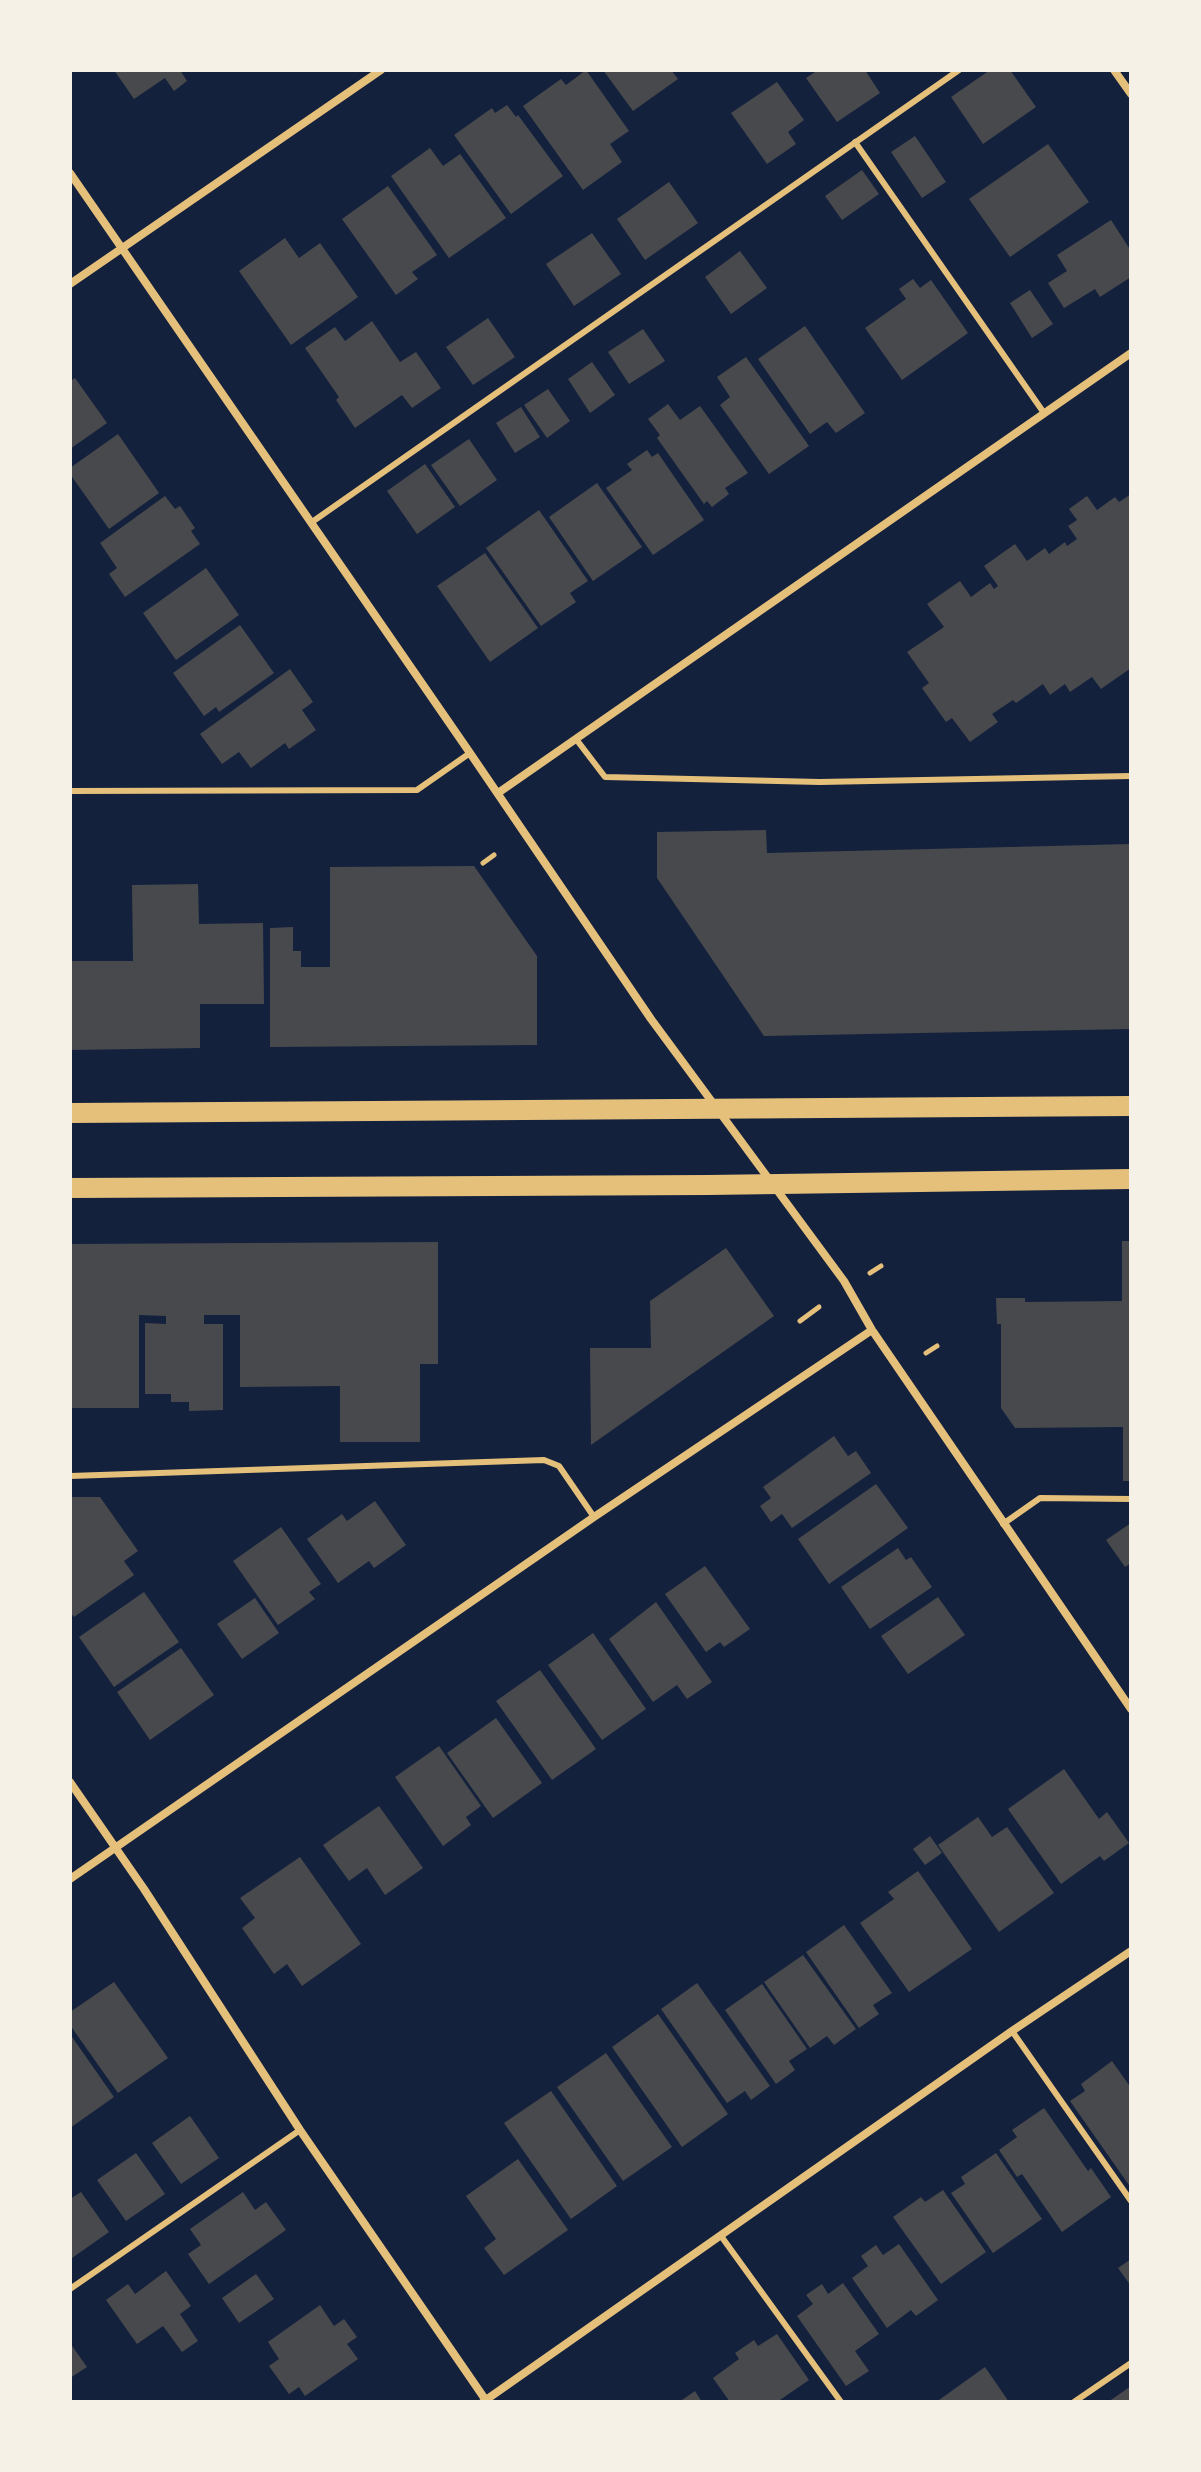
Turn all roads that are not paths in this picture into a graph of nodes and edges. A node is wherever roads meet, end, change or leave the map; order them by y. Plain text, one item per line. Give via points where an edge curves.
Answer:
1 (381, 70) edge
2 (959, 70) edge
3 (1114, 70) edge
4 (1131, 94) edge
5 (855, 142) junction
6 (70, 173) edge
7 (122, 248) junction
8 (70, 284) edge
9 (1131, 353) edge
10 (1044, 413) junction
11 (312, 522) junction
12 (576, 739) junction
13 (470, 753) junction
14 (1131, 776) edge
15 (70, 791) edge
16 (498, 793) junction
17 (1131, 1106) edge
18 (717, 1109) junction
19 (70, 1113) edge
20 (1131, 1179) edge
21 (771, 1183) junction
22 (70, 1188) edge
23 (872, 1330) junction
24 (70, 1476) edge
25 (1131, 1499) edge
26 (594, 1517) junction
27 (1003, 1524) junction
28 (1131, 1709) edge
29 (70, 1782) edge
30 (115, 1848) junction
31 (70, 1879) edge
32 (1131, 1951) edge
33 (1012, 2031) junction
34 (300, 2130) junction
35 (1131, 2201) edge
36 (721, 2236) junction
37 (70, 2289) edge
38 (1131, 2363) edge
39 (485, 2401) edge
40 (841, 2402) edge
41 (1074, 2402) edge

1 - 7 street
2 - 5 lane
3 - 4 street
5 - 10 lane
5 - 11 lane
6 - 7 street
7 - 8 street
7 - 11 street
9 - 10 street
10 - 12 street
11 - 13 street
12 - 14 lane via 605,777 820,782
12 - 16 street
13 - 15 lane via 417,790
13 - 16 street
16 - 18 street
17 - 18 main road
18 - 19 main road
18 - 21 street
20 - 21 main road
21 - 22 main road
21 - 23 street via 844,1281
23 - 26 street
23 - 27 street
24 - 26 lane via 544,1460 559,1466
25 - 27 lane via 1040,1498
26 - 30 street
27 - 28 street
29 - 30 street
30 - 31 street
30 - 34 street
32 - 33 street
33 - 35 lane
33 - 36 street
34 - 37 lane
34 - 39 street
36 - 39 street
36 - 40 lane
38 - 41 lane

